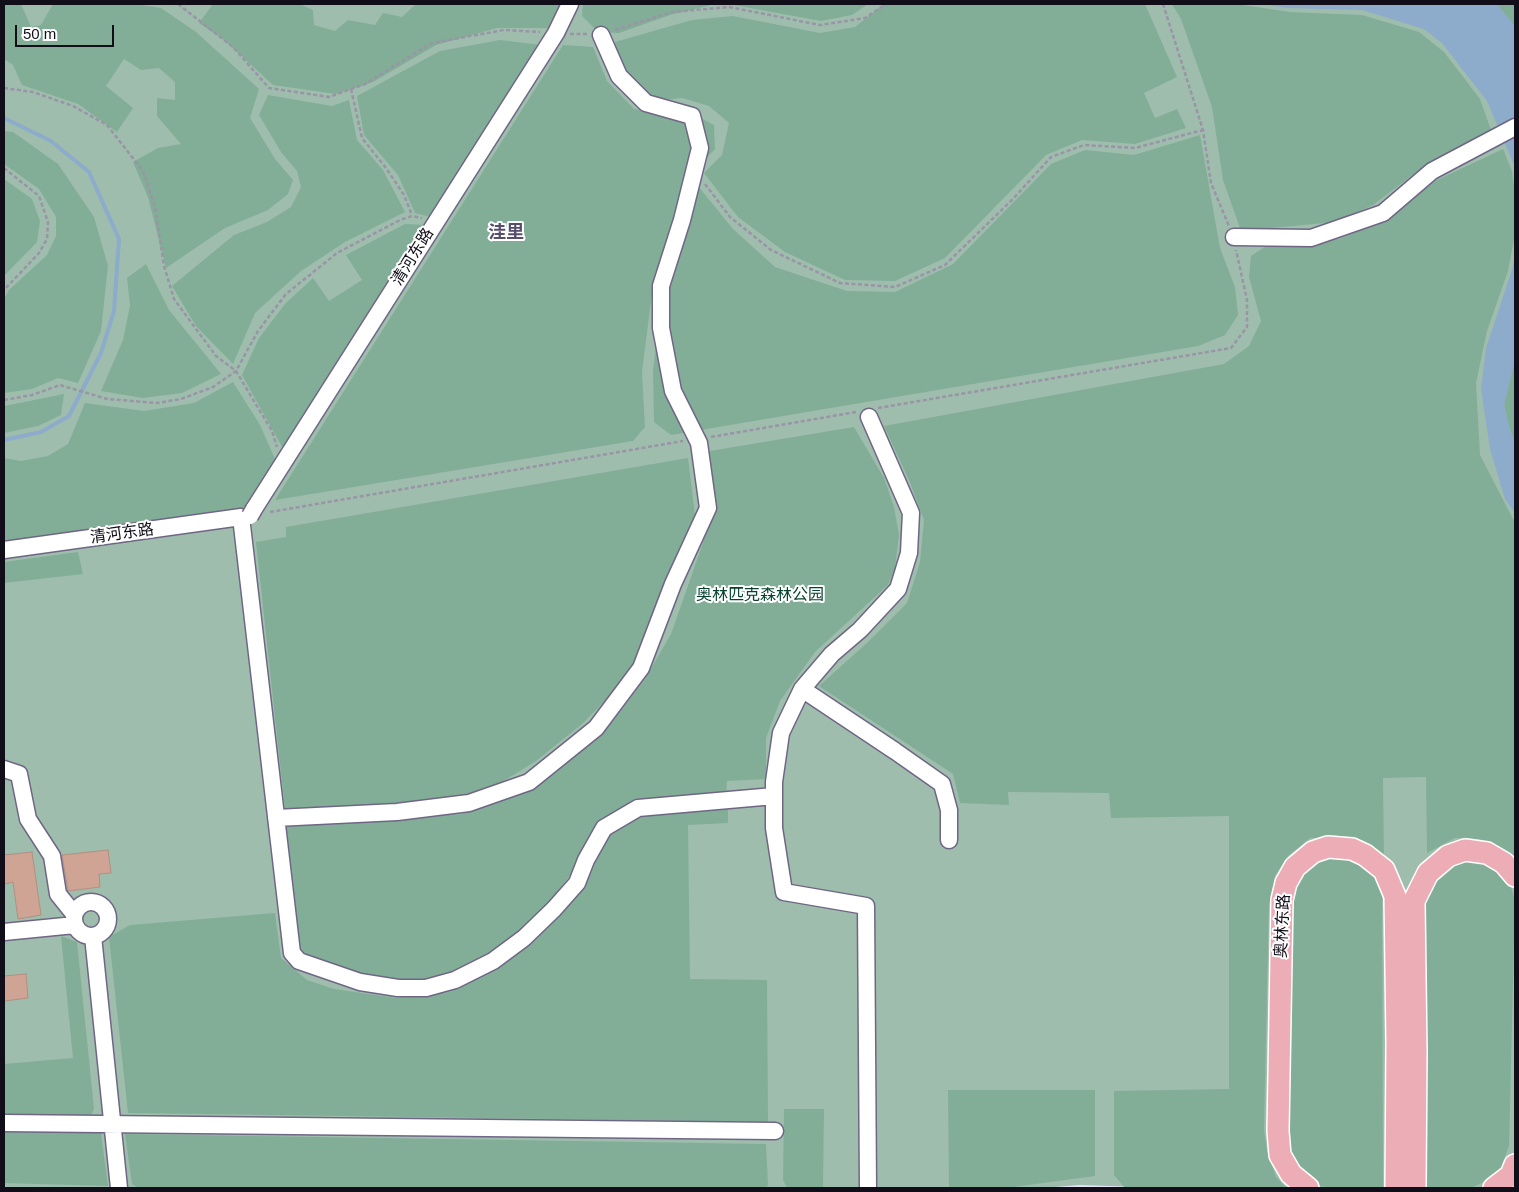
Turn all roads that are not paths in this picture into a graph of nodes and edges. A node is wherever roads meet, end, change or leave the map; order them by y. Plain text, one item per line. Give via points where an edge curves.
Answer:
1 (570, 4) edge
2 (601, 35) road end
3 (1515, 127) edge
4 (1234, 237) road end
5 (868, 412) road end
6 (254, 514) junction
7 (4, 550) edge
8 (802, 689) junction
9 (4, 769) edge
10 (774, 796) junction
11 (276, 818) junction
12 (949, 840) dead end
13 (1515, 876) edge
14 (75, 919) junction
15 (4, 932) edge
16 (93, 936) junction
17 (4, 1123) edge
18 (113, 1125) junction
19 (776, 1131) dead end
20 (1515, 1165) edge
21 (119, 1188) edge
22 (868, 1188) edge
23 (1308, 1188) edge
24 (1396, 1188) edge
25 (1415, 1188) edge
26 (1494, 1188) edge

1 - 6 lane, 清河东路 via 556,33
2 - 11 lane via 619,76 646,103 692,116 700,148 661,286 661,328 673,391 697,439 708,508 673,584 641,668 596,728 529,782 469,803 397,812
3 - 4 lane via 1432,172 1383,213 1311,238
5 - 8 lane via 911,513 909,553 898,589 860,630 832,654
6 - 7 lane, 清河东路
6 - 11 lane
8 - 10 lane via 781,733
8 - 12 lane via 942,784 949,810
9 - 14 lane via 19,774 28,819 52,856 58,894
10 - 11 lane via 638,808 604,828 577,883 524,938 485,965 455,980 426,988 398,988 360,982 299,960 292,953
10 - 22 lane via 774,828 784,892 866,906
13 - 25 main road via 1504,863 1487,853 1465,850 1448,856 1428,873 1414,901
14 - 15 lane
14 - 16 lane via 82,934
14 - 16 lane via 81,905 92,902 105,911 106,927
16 - 18 lane
17 - 18 lane
18 - 19 lane
18 - 21 lane
20 - 26 main road via 1511,1175
23 - 24 main road, 奥林东路 via 1292,1174 1280,1155 1282,900 1286,883 1295,867 1313,852 1328,847 1352,849 1365,855 1384,870 1395,896

